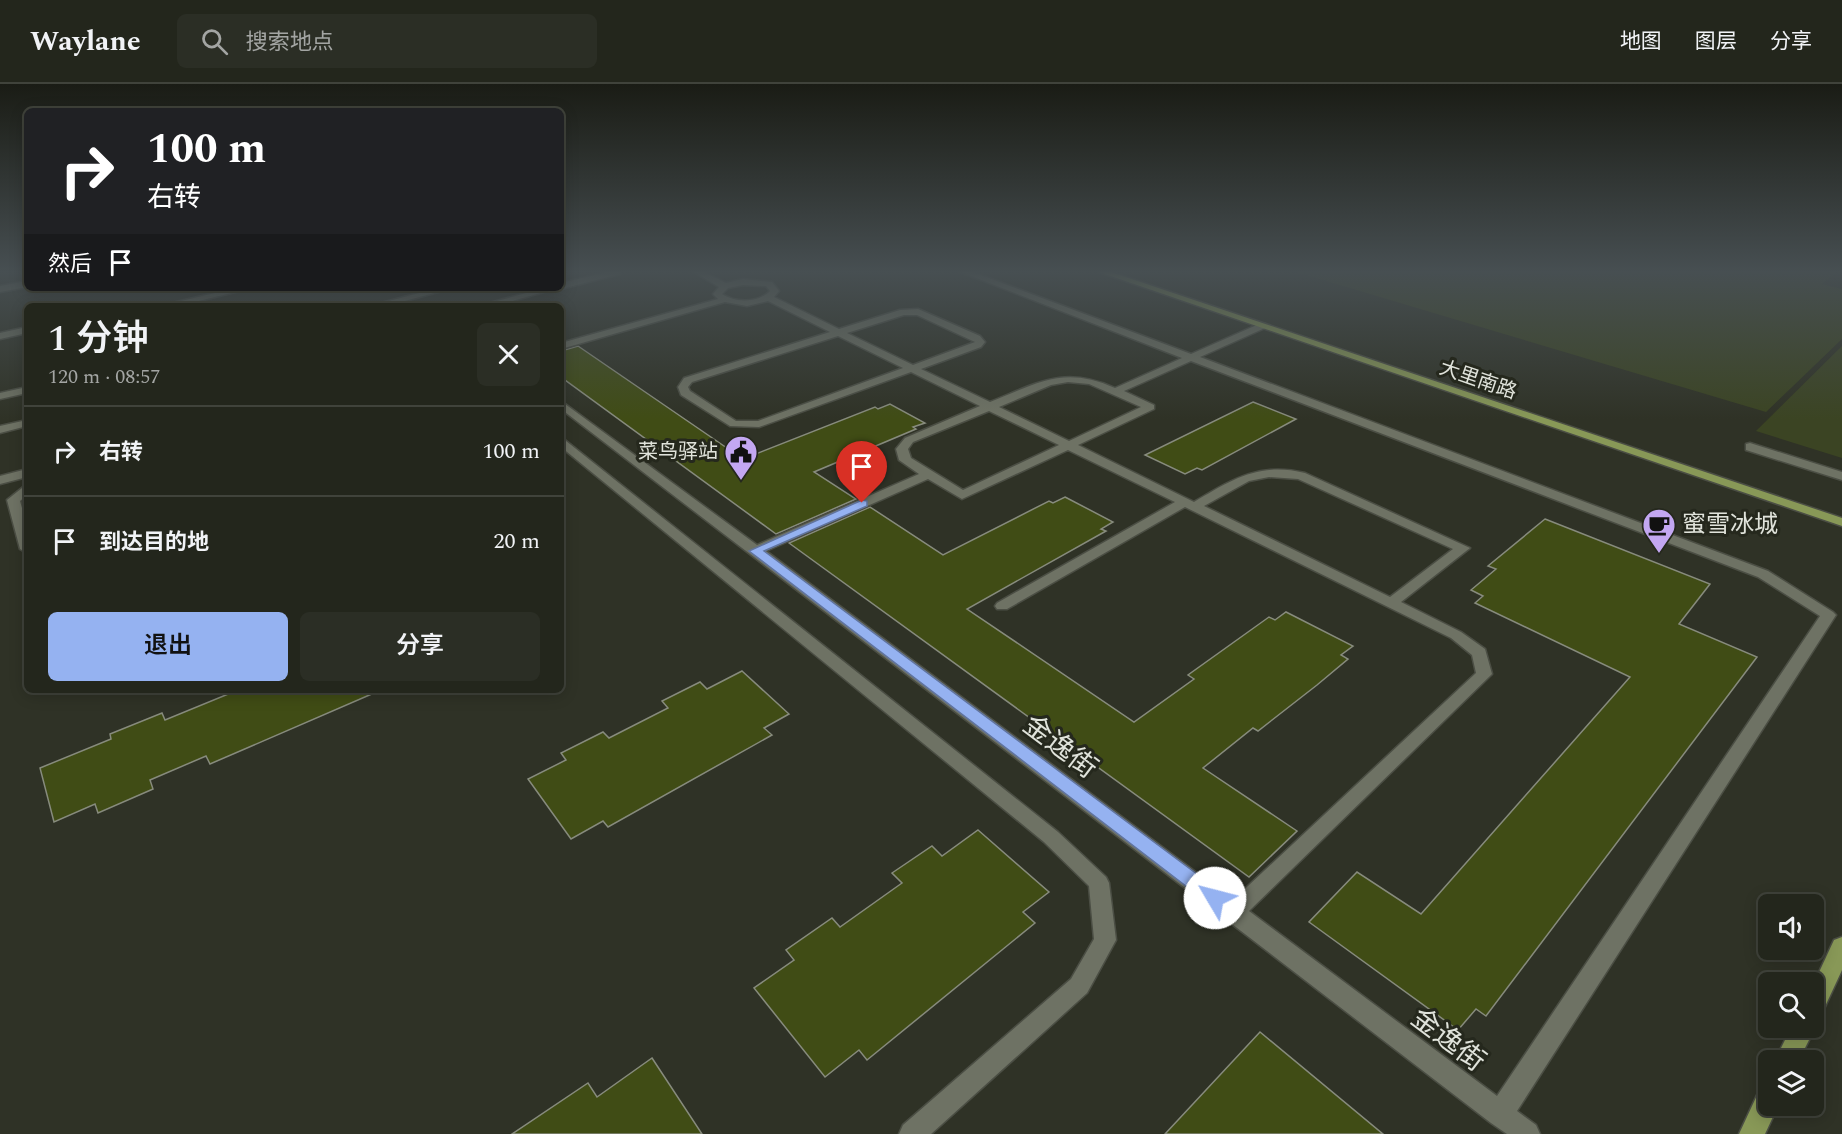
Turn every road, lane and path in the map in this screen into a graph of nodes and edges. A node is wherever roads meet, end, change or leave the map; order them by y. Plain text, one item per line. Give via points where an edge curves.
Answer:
1 (649, 321) edge
2 (815, 321) edge
3 (871, 321) edge
4 (939, 321) edge
5 (1094, 321) edge
6 (1247, 321) edge
7 (1262, 326) junction
8 (24, 331) edge
9 (837, 332) junction
10 (0, 336) edge
11 (564, 345) edge
12 (1191, 358) junction
13 (913, 369) junction
14 (24, 391) edge
15 (1116, 391) junction
16 (0, 396) edge
17 (564, 406) edge
18 (990, 406) junction
19 (24, 424) edge
20 (0, 430) edge
21 (564, 443) edge
22 (1069, 445) junction
23 (1750, 447) dead end
24 (24, 474) edge
25 (927, 475) junction
26 (1842, 476) edge
27 (0, 480) edge
28 (24, 491) edge
29 (1190, 504) junction
30 (1842, 522) edge
31 (24, 538) edge
32 (755, 551) junction
33 (1391, 603) junction
34 (1002, 606) dead end
35 (1234, 912) junction
36 (1842, 947) edge
37 (1824, 985) edge
38 (1500, 1114) junction
39 (1760, 1116) edge
40 (912, 1134) edge
41 (1527, 1134) edge
42 (1752, 1134) edge

1 - 11 street
2 - 9 street
3 - 9 street
4 - 13 street via 980,342
5 - 12 street
6 - 7 main road, 大里南路
7 - 12 street
7 - 30 main road, 大里南路
8 - 10 street
9 - 13 street
9 - 13 street via 688,380 683,387 685,393 734,424 746,426
12 - 15 street
12 - 38 street via 1763,574 1828,615
13 - 18 street
14 - 16 street
15 - 18 street via 1091,381 1068,379 1049,382
15 - 22 street via 1150,407
17 - 32 street, 金逸街
18 - 22 street
18 - 25 street via 909,440 902,449 905,460
19 - 20 street
21 - 40 street via 1051,837 1099,883 1105,940 1079,986
22 - 25 street via 962,495
22 - 29 street
23 - 26 street
24 - 27 street
25 - 32 street
28 - 31 street via 13,500
29 - 33 street
29 - 33 street via 1255,472 1276,470 1300,476 1463,548
29 - 34 street
32 - 35 street, 金逸街
33 - 35 street via 1456,635 1479,652 1484,674
35 - 38 street, 金逸街
36 - 37 main road
38 - 41 street, 金逸街
39 - 42 main road

